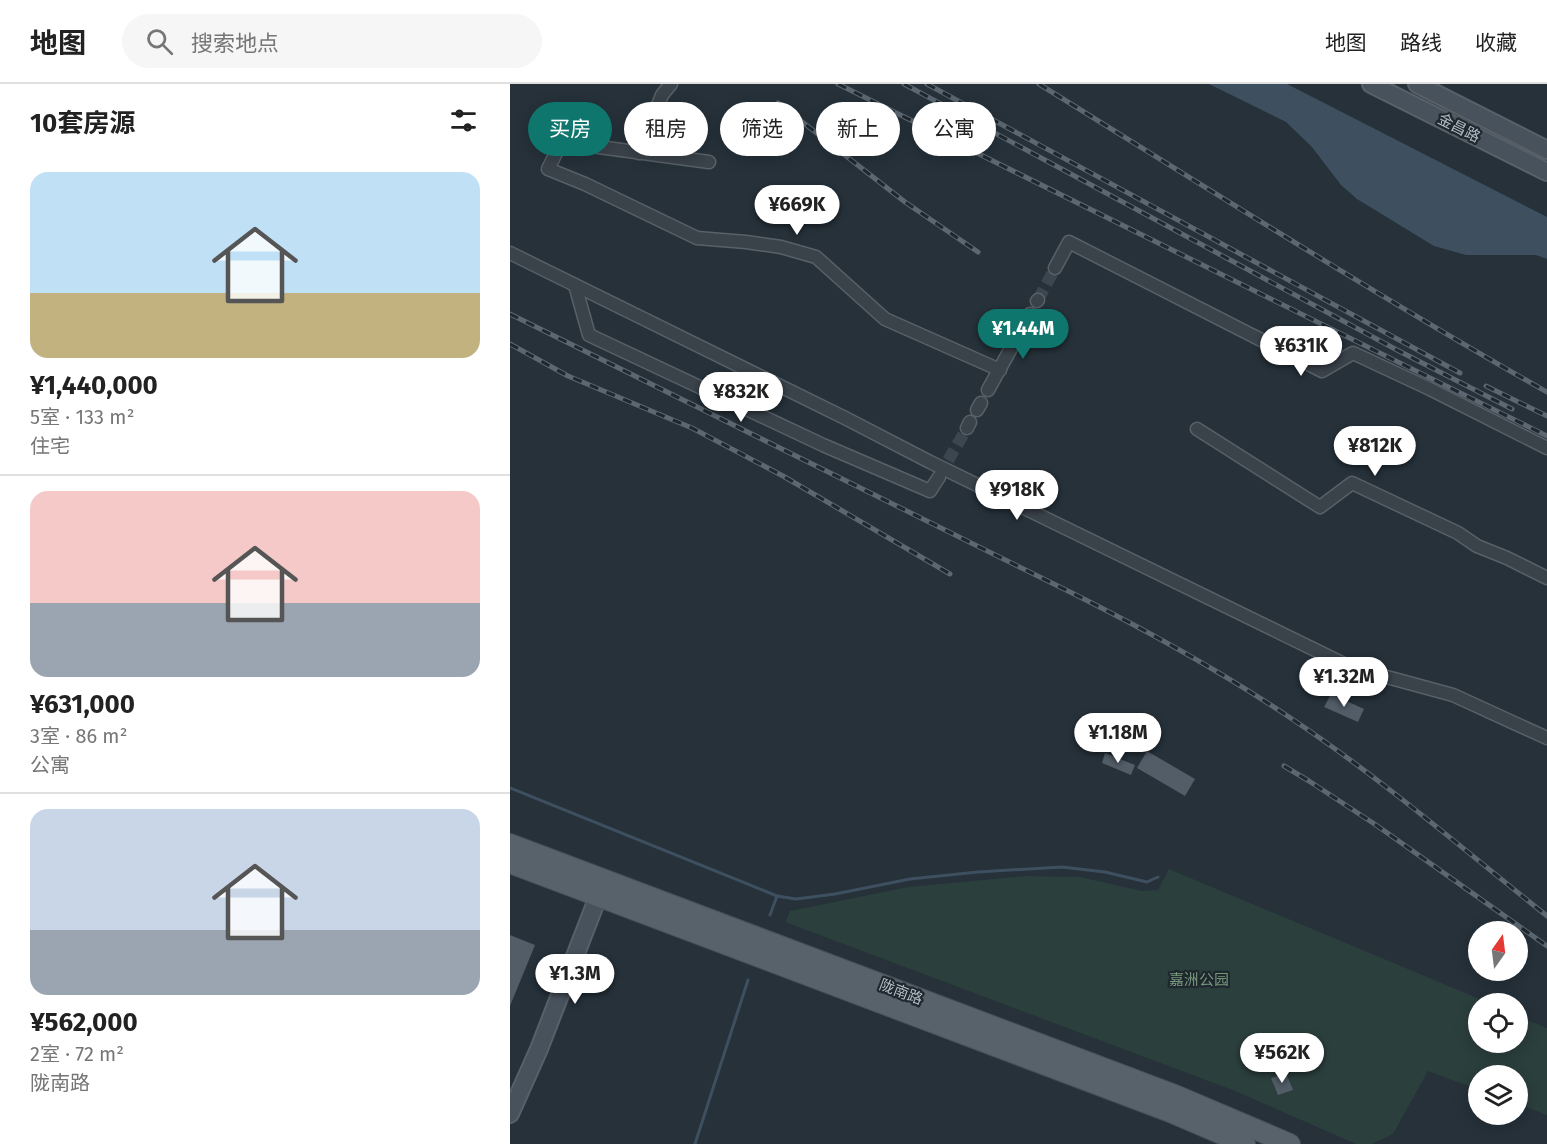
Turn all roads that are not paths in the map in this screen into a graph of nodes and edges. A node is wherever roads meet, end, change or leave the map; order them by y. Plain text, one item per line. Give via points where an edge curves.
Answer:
1 (671, 84) edge
2 (1371, 84) edge
3 (1417, 84) edge
4 (659, 102) edge
5 (1547, 150) edge
6 (624, 151) edge
7 (662, 156) edge
8 (709, 162) dead end
9 (1547, 172) edge
10 (510, 253) edge
11 (1055, 268) tunnel mouth
12 (575, 285) junction
13 (1030, 314) tunnel mouth
14 (1000, 370) junction
15 (988, 390) dead end
16 (1197, 429) dead end
17 (1547, 448) edge
18 (939, 477) tunnel mouth
19 (1547, 578) edge
20 (1547, 738) edge
21 (510, 844) edge
22 (510, 863) edge
23 (601, 888) junction
24 (510, 1114) edge
25 (1245, 1144) edge
26 (1290, 1144) edge

1 - 4 street
2 - 9 main road, 金昌路
3 - 5 main road, 金昌路
6 - 14 street via 577,144 558,149 548,169 698,238 781,247 816,257 885,319
7 - 8 street
10 - 12 street
11 - 17 street via 1069,242 1322,371 1353,352
12 - 18 street via 589,334 822,445 930,491
12 - 20 street via 1350,667 1453,694
13 - 14 street
14 - 15 street
16 - 19 street via 1320,507 1352,483
21 - 23 main road, 陇南路
22 - 23 main road, 陇南路
23 - 24 main road
23 - 25 main road, 陇南路
23 - 26 main road, 陇南路 via 1175,1095

